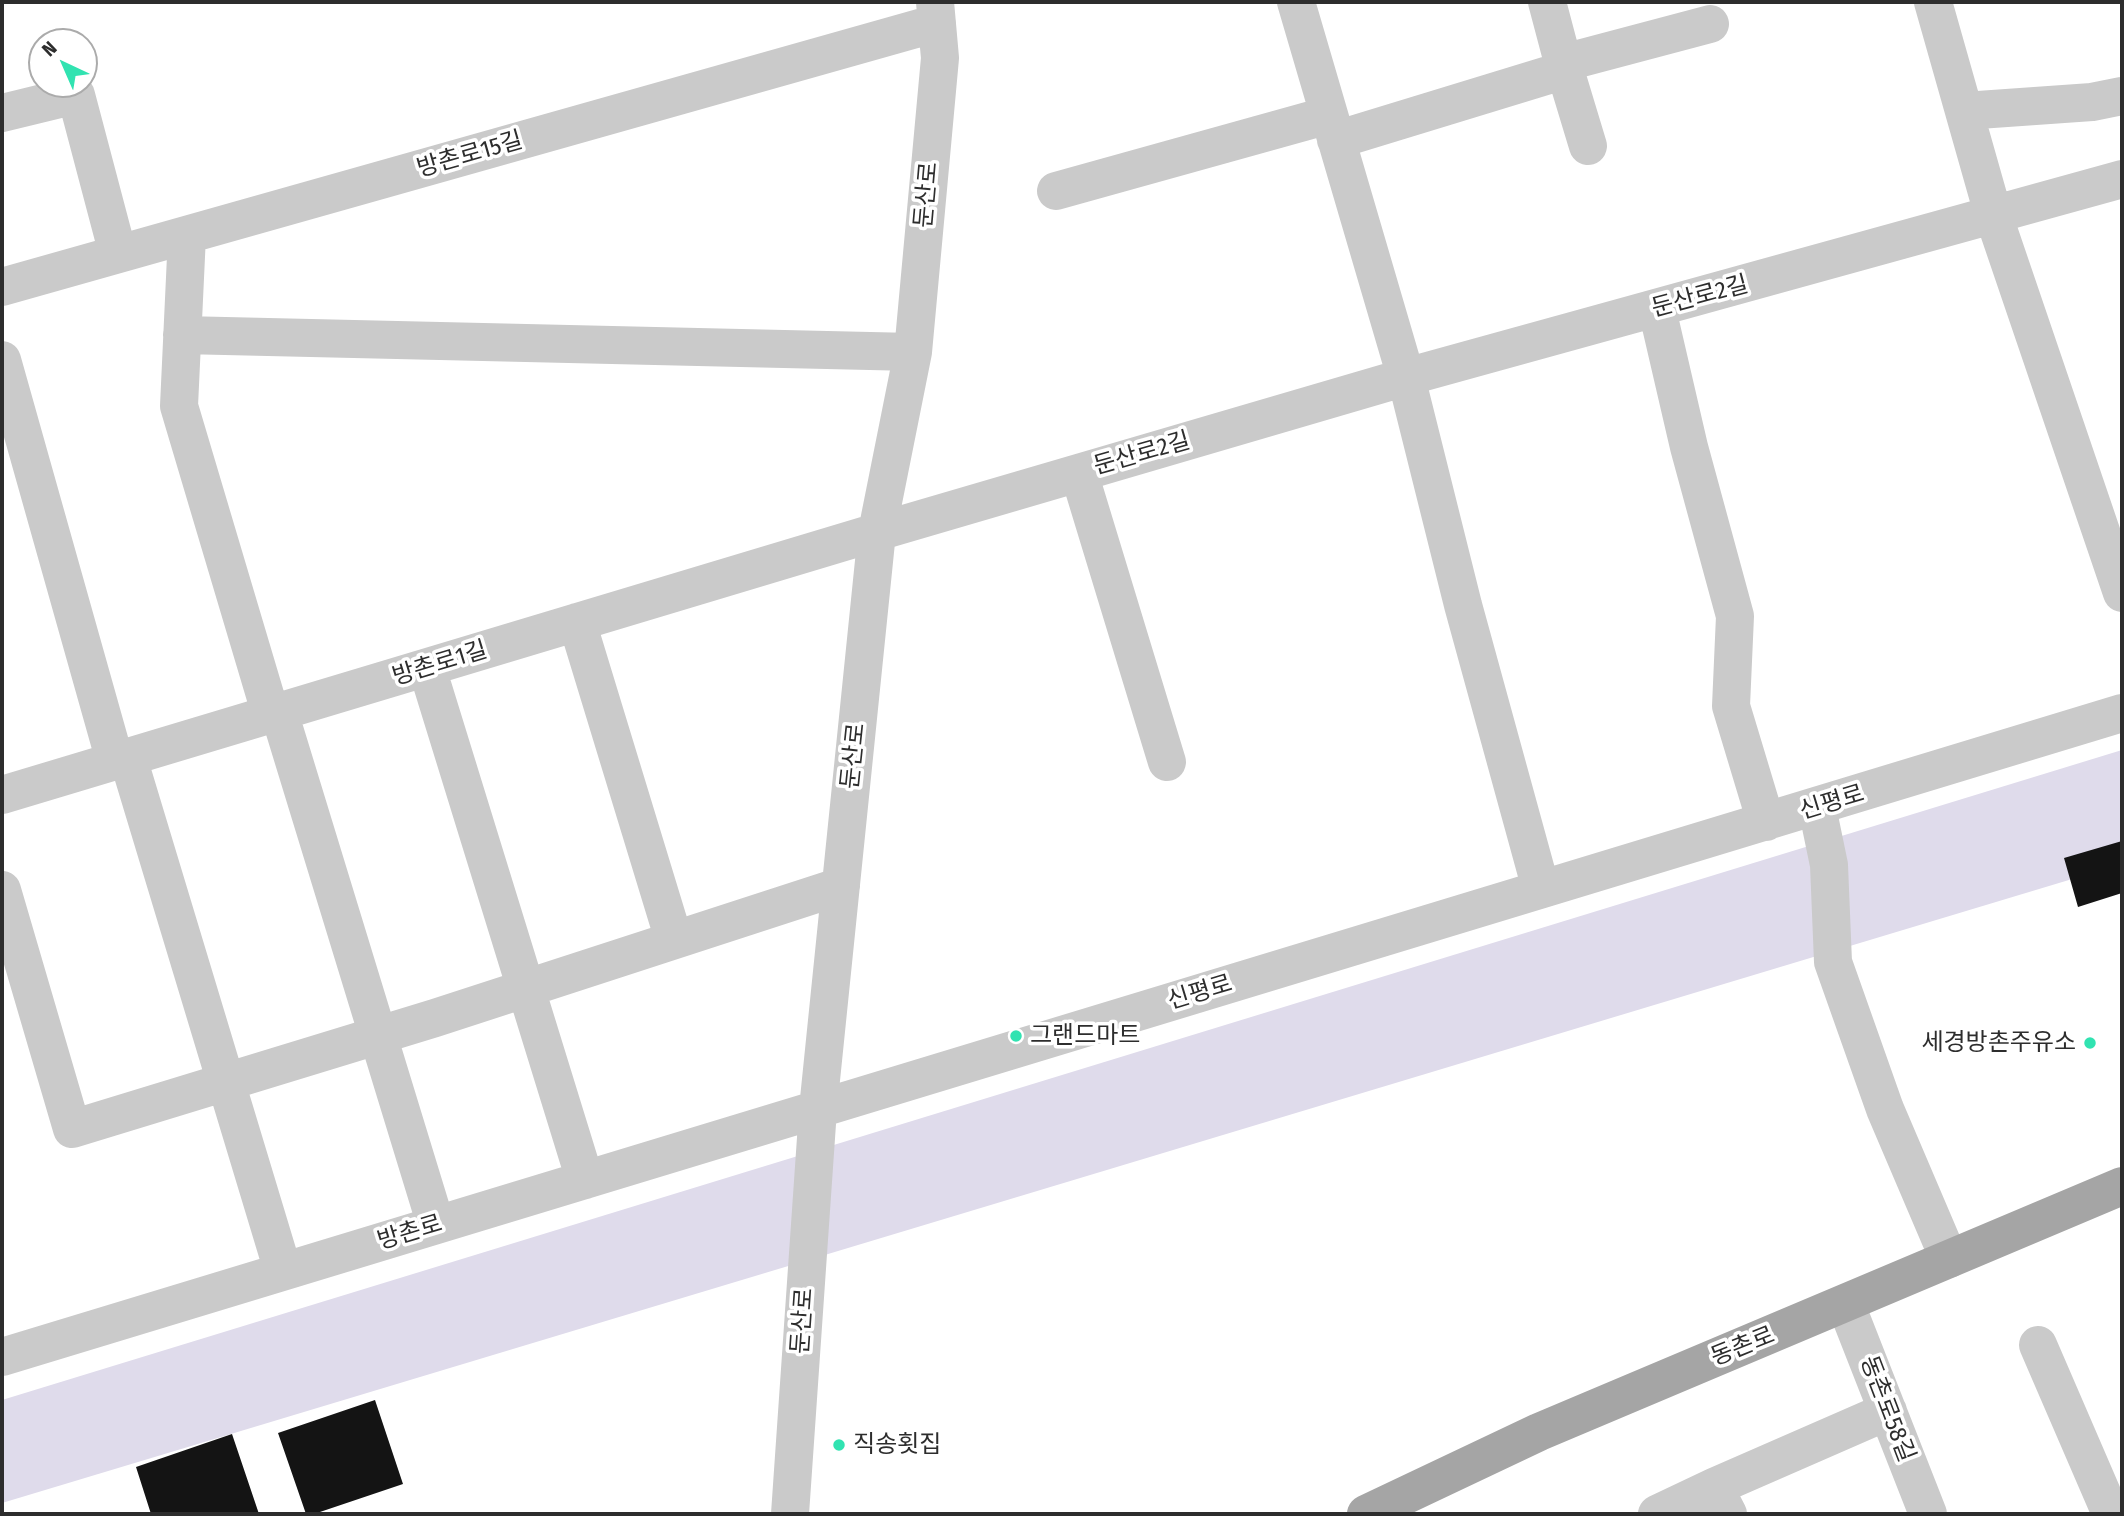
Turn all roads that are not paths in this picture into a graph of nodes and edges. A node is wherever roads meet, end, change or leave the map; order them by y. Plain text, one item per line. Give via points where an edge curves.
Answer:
1 (1296, 2) edge
2 (1546, 2) edge
3 (1933, 2) edge
4 (936, 13) edge
5 (1710, 24) dead end
6 (1564, 66) junction
7 (2122, 96) edge
8 (1964, 111) junction
9 (2, 113) edge
10 (1332, 127) junction
11 (1588, 146) dead end
12 (2122, 179) edge
13 (1056, 191) dead end
14 (1994, 217) junction
15 (187, 235) junction
16 (118, 254) junction
17 (2, 287) edge
18 (1657, 309) junction
19 (182, 335) junction
20 (913, 352) junction
21 (2, 360) edge
22 (1406, 377) junction
23 (1079, 473) junction
24 (877, 532) junction
25 (2114, 540) edge
26 (2122, 593) edge
27 (578, 622) junction
28 (427, 668) junction
29 (2122, 713) edge
30 (275, 714) junction
31 (121, 759) junction
32 (1167, 762) dead end
33 (2, 795) edge
34 (1817, 807) junction
35 (1766, 822) junction
36 (841, 886) junction
37 (2, 890) edge
38 (1541, 890) junction
39 (674, 940) junction
40 (525, 989) junction
41 (376, 1036) junction
42 (225, 1083) junction
43 (818, 1109) junction
44 (585, 1180) junction
45 (2122, 1186) edge
46 (436, 1225) junction
47 (1949, 1259) junction
48 (283, 1271) junction
49 (1846, 1304) junction
50 (2038, 1345) dead end
51 (2, 1357) edge
52 (1888, 1411) junction
53 (1721, 1501) edge
54 (790, 1514) edge
55 (1366, 1514) edge
56 (1657, 1514) edge
57 (1928, 1514) edge
58 (2112, 1514) edge

1 - 10 street
2 - 6 street
3 - 8 street
4 - 15 street, 방촌로15길
4 - 20 street, 둔산로 via 940,58
5 - 6 street
6 - 10 street
6 - 11 street
7 - 8 street
8 - 14 street
9 - 16 street via 76,95
10 - 13 street
10 - 22 street
12 - 14 street, 둔산로2길
14 - 18 street, 둔산로2길
14 - 25 street
15 - 16 street, 방촌로15길
15 - 19 street
16 - 17 street, 방촌로15길
18 - 22 street, 둔산로2길
18 - 35 street via 1735,616 1731,706
19 - 20 street
19 - 30 street via 179,406
20 - 24 street, 둔산로
21 - 31 street
22 - 23 street, 둔산로2길
22 - 38 street
23 - 24 street, 둔산로2길
23 - 32 street
24 - 27 street, 방촌로1길
24 - 36 street, 둔산로
25 - 26 street
27 - 28 street, 방촌로1길
27 - 39 street
28 - 30 street, 방촌로1길
28 - 40 street
29 - 34 street, 신평로
30 - 31 street, 방촌로1길
30 - 41 street
31 - 33 street, 방촌로1길
31 - 42 street
34 - 35 street, 신평로
34 - 47 street via 1829,865 1833,962 1885,1109
35 - 38 street, 신평로
36 - 39 street
36 - 43 street, 둔산로
37 - 42 street via 72,1129
38 - 43 street, 신평로
39 - 40 street
40 - 41 street
40 - 44 street
41 - 42 street
41 - 46 street
42 - 48 street
43 - 44 street, 방촌로
43 - 54 street, 둔산로
44 - 46 street, 방촌로
45 - 47 main road, 동촌로
46 - 48 street, 방촌로
47 - 49 main road, 동촌로
48 - 51 street, 방촌로
49 - 52 street, 동촌로58길
49 - 55 main road, 동촌로 via 1539,1432
50 - 58 street
52 - 53 street
52 - 57 street, 동촌로58길
53 - 56 street

